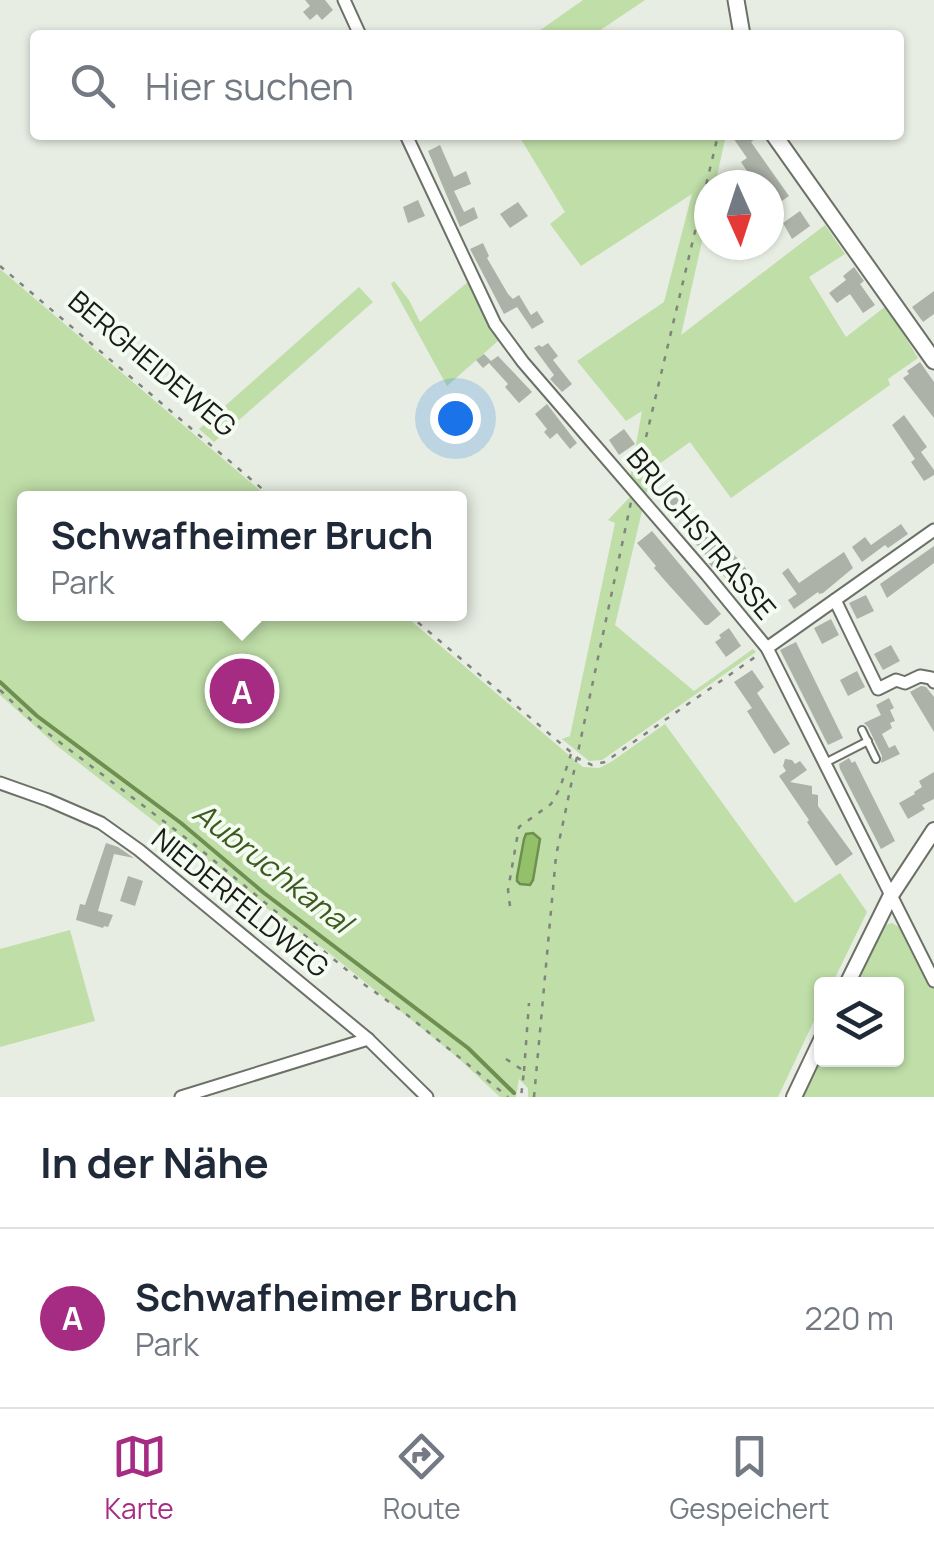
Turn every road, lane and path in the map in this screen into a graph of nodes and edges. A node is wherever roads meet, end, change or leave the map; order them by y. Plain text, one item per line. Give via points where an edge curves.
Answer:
1 (344, 0) edge
2 (736, 0) edge
3 (358, 30) edge
4 (741, 30) edge
5 (408, 140) edge
6 (717, 140) edge
7 (778, 140) edge
8 (0, 266) edge
9 (934, 360) edge
10 (265, 491) edge
11 (634, 491) junction
12 (934, 530) edge
13 (835, 600) junction
14 (416, 621) edge
15 (767, 648) junction
16 (934, 682) edge
17 (0, 690) edge
18 (862, 730) dead end
19 (868, 741) junction
20 (571, 752) junction
21 (578, 759) junction
22 (876, 759) dead end
23 (824, 764) junction
24 (0, 782) edge
25 (934, 830) edge
26 (512, 858) junction
27 (520, 859) dead end
28 (890, 897) junction
29 (510, 906) dead end
30 (929, 955) edge
31 (850, 977) edge
32 (934, 980) edge
33 (529, 1004) dead end
34 (368, 1039) junction
35 (814, 1055) edge
36 (506, 1058) dead end
37 (524, 1071) junction
38 (181, 1097) edge
39 (427, 1097) edge
40 (508, 1097) edge
41 (521, 1097) edge
42 (534, 1097) edge
43 (794, 1097) edge

1 - 3 street
2 - 4 main road
5 - 11 street, BRUCHSTRASSE via 495,324
6 - 11 path
7 - 9 main road
8 - 10 path, BERGHEIDEWEG
11 - 15 street, BRUCHSTRASSE
11 - 21 path
12 - 13 street
13 - 15 street
13 - 16 street via 878,688 925,675
14 - 20 path
15 - 21 path via 605,762
15 - 23 street, BRUCHSTRASSE
17 - 40 path
18 - 19 lane
19 - 22 lane
19 - 23 lane
20 - 21 path
20 - 26 path via 551,804 519,827
21 - 42 path via 556,856
23 - 28 street, BRUCHSTRASSE
24 - 34 street, NIEDERFELDWEG via 101,823
25 - 28 street
26 - 27 path
26 - 29 path
28 - 30 street, BRUCHSTRASSE
28 - 31 street
30 - 32 street, BRUCHSTRASSE
33 - 37 path
34 - 38 street
34 - 39 street, NIEDERFELDWEG
35 - 43 street
36 - 37 path
37 - 41 path

